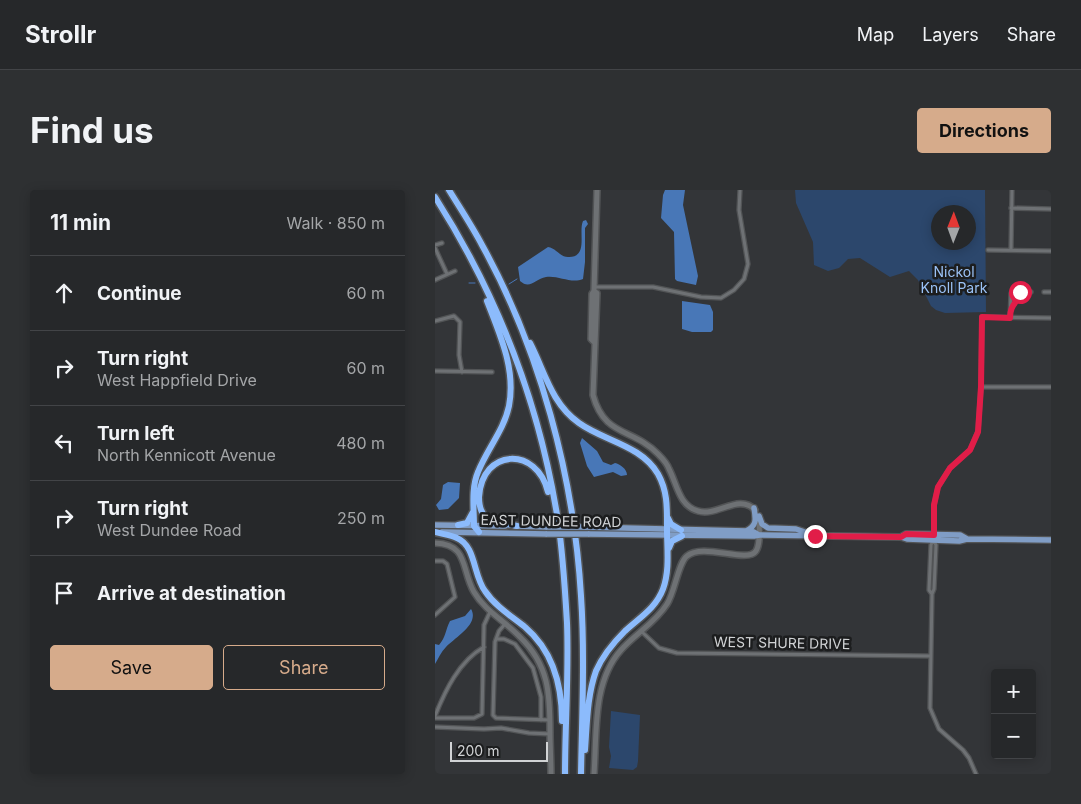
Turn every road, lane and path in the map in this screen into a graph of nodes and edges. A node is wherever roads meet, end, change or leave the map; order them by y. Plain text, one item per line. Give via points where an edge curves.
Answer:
1 (449, 190) edge
2 (597, 190) edge
3 (739, 190) edge
4 (1012, 190) edge
5 (435, 197) edge
6 (1011, 208) junction
7 (1051, 209) edge
8 (442, 243) dead end
9 (435, 247) edge
10 (988, 250) dead end
11 (1011, 250) junction
12 (1051, 251) edge
13 (474, 265) junction
14 (455, 271) dead end
15 (447, 274) junction
16 (435, 280) edge
17 (594, 289) junction
18 (1020, 292) junction
19 (1031, 292) dead end
20 (1044, 292) dead end
21 (1051, 292) edge
22 (1010, 309) junction
23 (515, 316) junction
24 (1010, 318) junction
25 (1051, 318) edge
26 (435, 321) edge
27 (435, 371) edge
28 (462, 372) junction
29 (493, 372) dead end
30 (981, 387) junction
31 (1051, 387) edge
32 (754, 508) junction
33 (474, 509) junction
34 (557, 514) junction
35 (759, 516) junction
36 (667, 517) junction
37 (435, 525) edge
38 (458, 525) junction
39 (474, 526) junction
40 (517, 526) junction
41 (547, 530) junction
42 (746, 531) junction
43 (435, 532) edge
44 (479, 532) junction
45 (667, 532) junction
46 (682, 533) junction
47 (759, 535) junction
48 (815, 536) junction
49 (934, 537) junction
50 (1051, 540) edge
51 (435, 544) edge
52 (668, 552) junction
53 (435, 561) edge
54 (491, 612) junction
55 (435, 615) edge
56 (505, 624) junction
57 (641, 631) junction
58 (496, 639) junction
59 (484, 646) junction
60 (930, 656) junction
61 (435, 717) edge
62 (541, 720) junction
63 (551, 720) junction
64 (435, 727) edge
65 (550, 734) junction
66 (565, 773) edge
67 (551, 774) edge
68 (581, 774) edge
69 (594, 774) edge
70 (975, 774) edge

1 - 23 highway via 482,245
2 - 17 street
3 - 17 street via 748,264 744,279 734,290 721,298 653,287
4 - 6 street
5 - 13 highway
6 - 7 street
6 - 11 street
8 - 9 street
9 - 15 street
10 - 11 street
11 - 12 street
13 - 33 highway via 501,336 510,373 506,416 477,474
13 - 34 highway via 519,364 542,443
14 - 15 street
15 - 16 street
17 - 32 street via 591,338 594,342 593,395 603,418 657,453 668,466 685,504 695,510 707,512 742,503
18 - 19 street
18 - 22 street
18 - 22 street via 1011,292
20 - 21 street
22 - 24 street
23 - 36 highway via 563,409 586,428 643,457 657,472 667,498
23 - 68 highway via 539,379 568,488 582,618
24 - 25 street
24 - 30 street via 982,317
26 - 28 street via 454,316 459,322
27 - 28 street
28 - 29 street
30 - 31 street
30 - 49 street via 976,439 938,487 934,505
32 - 35 street
32 - 42 main road via 756,521
33 - 38 highway via 467,523
33 - 39 highway
34 - 40 highway via 547,486 536,468 522,460 501,461 484,475 480,508 490,520
34 - 66 highway via 567,625
35 - 47 street
35 - 48 main road via 768,528 796,529
36 - 45 highway
36 - 46 highway
37 - 38 main road, EAST DUNDEE ROAD
38 - 39 main road, EAST DUNDEE ROAD
39 - 40 main road, EAST DUNDEE ROAD
39 - 44 highway
40 - 41 main road, EAST DUNDEE ROAD
41 - 44 main road, EAST DUNDEE ROAD
41 - 45 main road, EAST DUNDEE ROAD, bridge via 588,534
41 - 45 main road, EAST DUNDEE ROAD, bridge via 585,527
42 - 46 main road
42 - 47 main road
43 - 44 main road, EAST DUNDEE ROAD
43 - 66 highway via 456,537 466,545 485,591 534,636 547,654 559,683
45 - 46 main road
45 - 52 highway
46 - 47 main road
46 - 52 highway via 672,541
47 - 48 main road
47 - 57 street via 757,549 750,555 706,550 688,554 681,564 668,604
48 - 49 main road via 901,537 906,534
49 - 50 main road via 960,535 967,539
49 - 60 street via 929,590 932,594
51 - 54 street via 450,545 455,549 474,592
52 - 68 highway via 667,576 659,598 615,642 597,671 591,691
53 - 55 street via 447,564 455,594 453,600
54 - 56 street
54 - 59 street via 485,625
56 - 58 street
56 - 63 street via 520,636 541,663 550,697
57 - 60 street, WEST SHURE DRIVE via 659,648 677,653
57 - 69 street via 611,663 604,680 599,699
58 - 62 street via 515,644 533,668 541,697
58 - 62 street via 493,715 495,718
59 - 61 street via 453,679
59 - 61 street via 482,714 473,718
60 - 70 street via 929,705 934,721 941,732 968,756
62 - 63 street
63 - 65 street
64 - 65 street via 501,728
65 - 67 street

